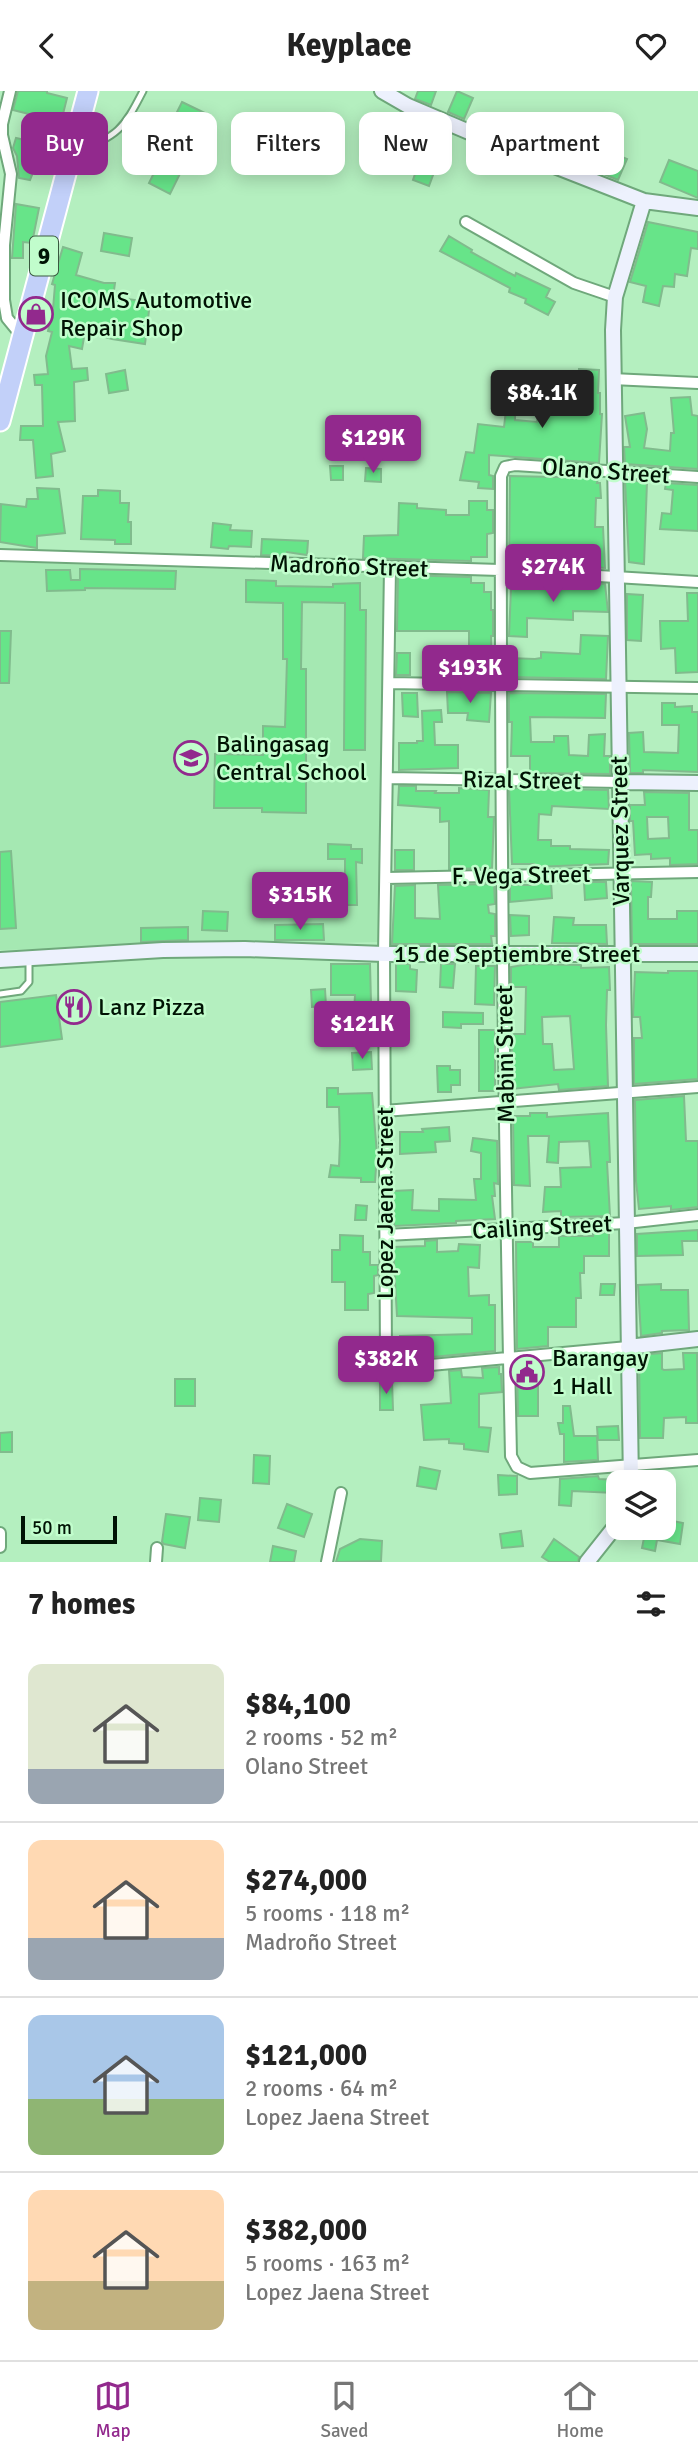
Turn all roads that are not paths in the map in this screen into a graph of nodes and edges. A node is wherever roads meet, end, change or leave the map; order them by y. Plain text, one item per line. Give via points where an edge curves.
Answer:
1 (10, 91) edge
2 (88, 91) edge
3 (143, 91) edge
4 (382, 91) edge
5 (82, 112) edge
6 (108, 139) edge
7 (66, 175) edge
8 (644, 201) junction
9 (698, 208) edge
10 (466, 222) dead end
11 (615, 297) junction
12 (24, 333) junction
13 (612, 379) junction
14 (698, 383) edge
15 (0, 421) edge
16 (515, 465) joint
17 (613, 472) junction
18 (698, 477) edge
19 (0, 555) edge
20 (390, 568) junction
21 (500, 571) junction
22 (616, 577) junction
23 (698, 582) edge
24 (389, 684) junction
25 (500, 684) junction
26 (618, 686) junction
27 (698, 688) edge
28 (388, 778) junction
29 (501, 780) junction
30 (620, 782) junction
31 (698, 783) edge
32 (698, 872) edge
33 (621, 873) junction
34 (502, 876) junction
35 (386, 878) junction
36 (503, 953) junction
37 (384, 954) junction
38 (622, 954) junction
39 (698, 954) edge
40 (29, 958) junction
41 (0, 960) edge
42 (0, 994) edge
43 (698, 1087) edge
44 (625, 1094) junction
45 (505, 1100) junction
46 (384, 1111) junction
47 (698, 1215) edge
48 (626, 1223) junction
49 (506, 1229) junction
50 (386, 1235) junction
51 (698, 1339) edge
52 (628, 1347) junction
53 (509, 1359) junction
54 (698, 1460) edge
55 (631, 1466) junction
56 (631, 1470) edge
57 (341, 1493) dead end
58 (0, 1533) edge
59 (606, 1538) edge
60 (0, 1546) edge
61 (157, 1548) dead end
62 (156, 1562) edge
63 (327, 1562) edge
64 (587, 1562) edge

1 - 12 street via 2,124 11,174 4,300 7,319
2 - 5 highway, 9
3 - 6 lane via 124,125
4 - 8 main road via 408,106
7 - 12 highway, 9
8 - 9 main road
8 - 11 main road, Varquez Street
10 - 11 street via 575,283
11 - 13 main road, Varquez Street
12 - 15 highway, 9
13 - 14 street
13 - 17 main road, Varquez Street
16 - 17 street, Olano Street
16 - 21 street, Mabini Street via 505,467 500,476
17 - 18 street, Olano Street
17 - 22 main road, Varquez Street
19 - 20 street, Madroño Street
20 - 21 street, Madroño Street
20 - 24 street, Lopez Jaena Street
21 - 22 street, Madroño Street
21 - 25 street, Mabini Street
22 - 23 street, Madroño Street
22 - 26 main road, Varquez Street
24 - 25 street
24 - 28 street, Lopez Jaena Street
25 - 26 street
25 - 29 street, Mabini Street
26 - 27 street
26 - 30 main road, Varquez Street
28 - 29 street, Rizal Street
28 - 35 street, Lopez Jaena Street
29 - 30 street, Rizal Street
29 - 34 street, Mabini Street
30 - 31 main road, Rizal Street
30 - 33 main road, Varquez Street
32 - 33 street, F. Vega Street
33 - 34 street, F. Vega Street
33 - 38 main road, Varquez Street
34 - 35 street, F. Vega Street
34 - 36 street, Mabini Street
35 - 37 street, Lopez Jaena Street
36 - 37 main road, 15 de Septiembre Street
36 - 38 main road, 15 de Septiembre Street
36 - 45 street, Mabini Street
37 - 40 main road, 15 de Septiembre Street via 245,949
37 - 46 street, Lopez Jaena Street
38 - 39 main road, 15 de Septiembre Street
38 - 44 main road, Varquez Street
40 - 41 main road, 15 de Septiembre Street
40 - 42 lane via 29,982 21,991
43 - 44 street
44 - 45 street
44 - 48 main road, Varquez Street
45 - 46 street
45 - 49 street, Mabini Street
46 - 50 street, Lopez Jaena Street
47 - 48 street, Cailing Street
48 - 49 street, Cailing Street
48 - 52 main road, Varquez Street
49 - 50 street, Cailing Street
49 - 53 street, Mabini Street
50 - 53 street, Lopez Jaena Street via 385,1357 389,1365
51 - 52 main road
52 - 53 street
52 - 55 main road, Varquez Street
53 - 55 street, Mabini Street via 511,1456 517,1467 530,1472
54 - 55 street
55 - 56 main road, Varquez Street
57 - 63 street
58 - 60 street
59 - 64 main road
61 - 62 street

